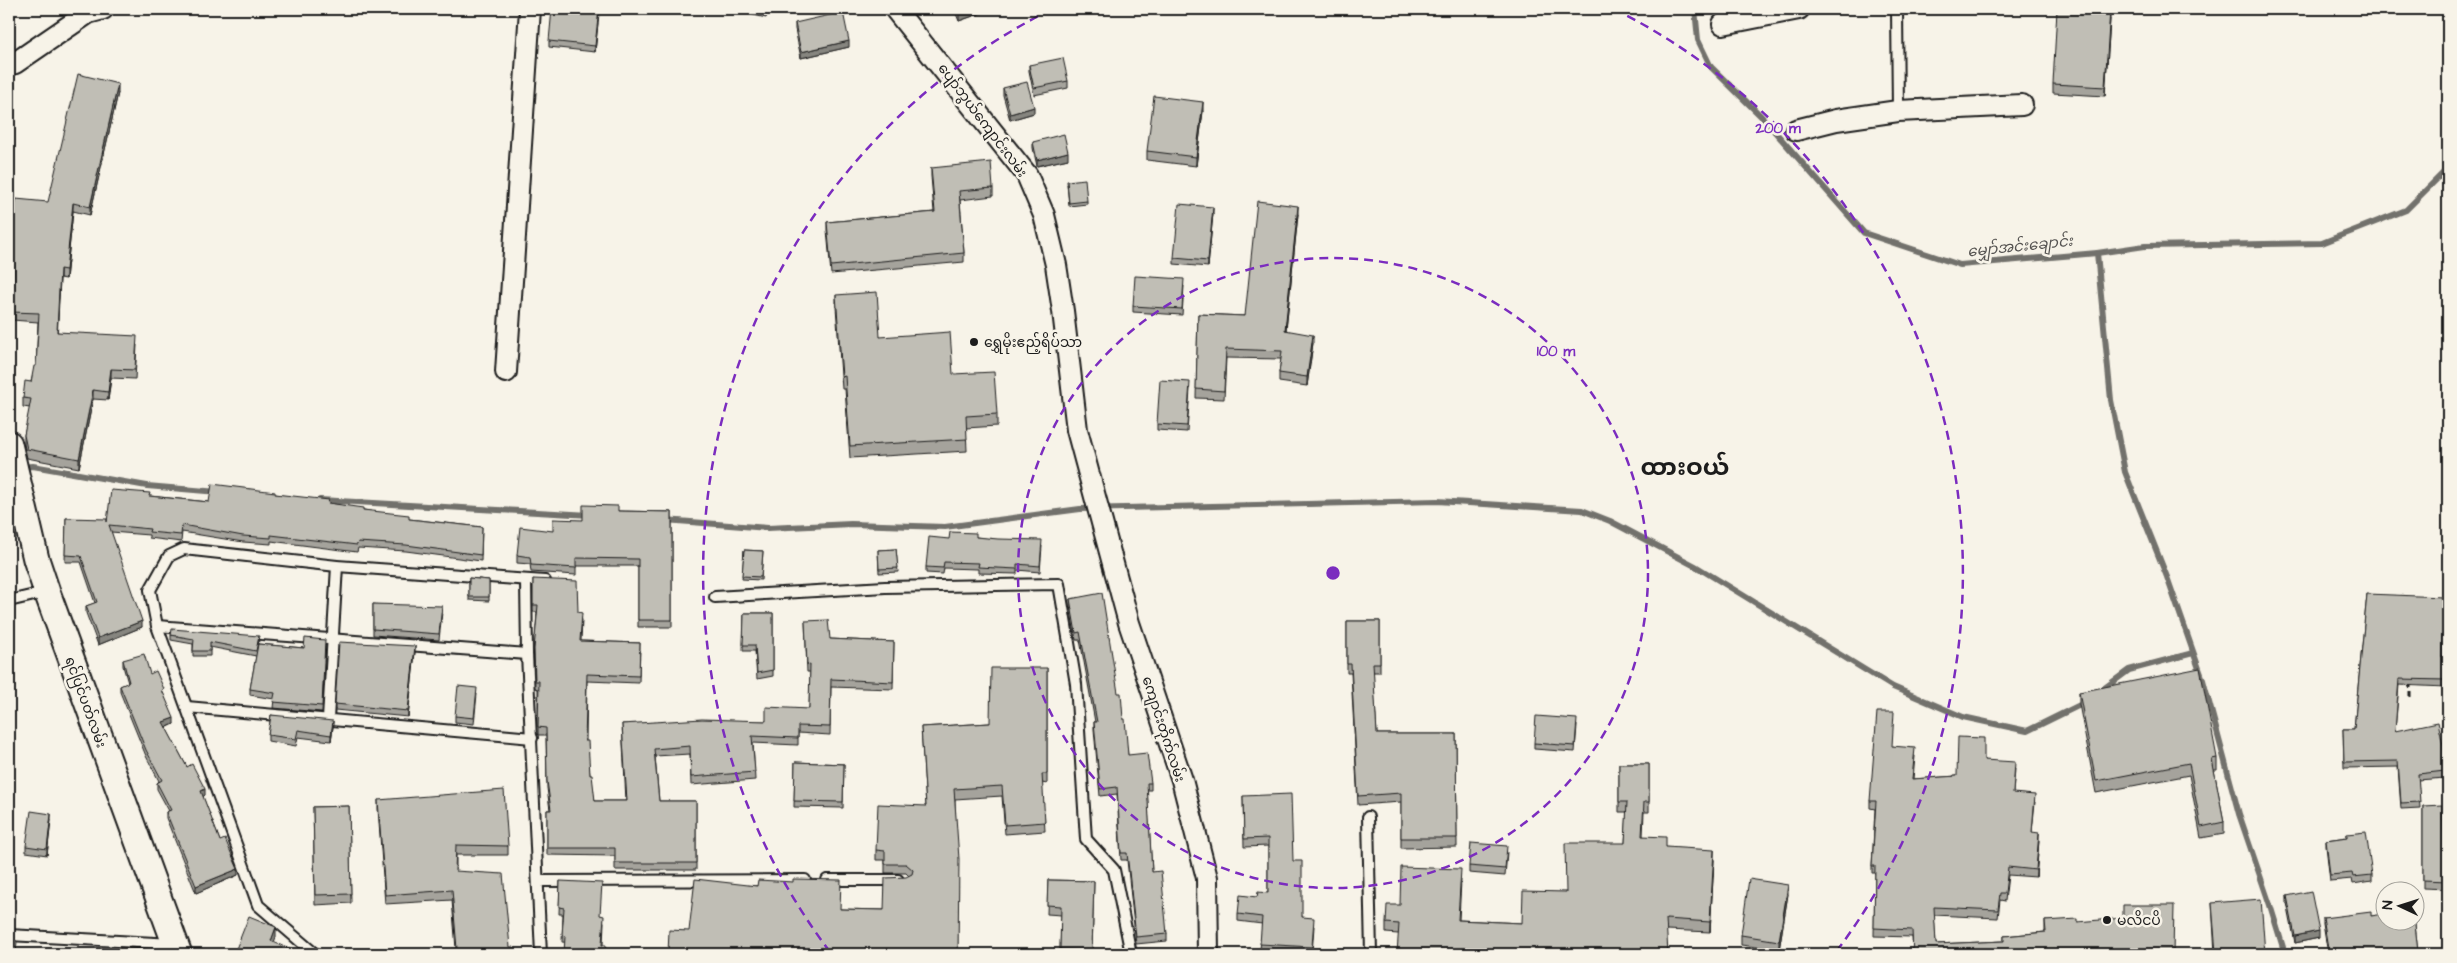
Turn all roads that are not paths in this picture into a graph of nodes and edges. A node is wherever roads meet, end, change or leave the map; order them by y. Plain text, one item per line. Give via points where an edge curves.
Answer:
1 (103, 9) edge
2 (530, 9) edge
3 (896, 9) edge
4 (1799, 9) edge
5 (1897, 9) edge
6 (1723, 24) dead end
7 (9, 65) edge
8 (2022, 105) dead end
9 (1898, 111) junction
10 (1796, 130) dead end
11 (506, 372) dead end
12 (9, 444) edge
13 (1097, 508) joint
14 (337, 566) junction
15 (526, 580) junction
16 (559, 582) edge
17 (47, 592) junction
18 (715, 597) dead end
19 (9, 601) edge
20 (157, 626) junction
21 (332, 640) junction
22 (527, 654) junction
23 (187, 707) junction
24 (328, 719) junction
25 (532, 738) junction
26 (1368, 817) dead end
27 (906, 880) edge
28 (539, 881) junction
29 (9, 935) edge
30 (176, 949) edge
31 (315, 954) edge
32 (541, 954) edge
33 (1131, 954) edge
34 (1208, 954) edge
35 (1371, 954) edge

1 - 7 street via 88,13
2 - 11 street
3 - 13 street, ပျော်ဘွယ်ကျောင်းလမ်း via 1027,175 1044,215 1062,302 1076,430
4 - 6 street
5 - 9 lane
8 - 9 street
9 - 10 street via 1836,120
12 - 17 street, ရင်ပြင်ပတ်လမ်း
13 - 34 street, ကျောင်းတိုက်လမ်း via 1129,622 1182,780 1207,878
14 - 15 lane
14 - 20 lane via 184,549 169,556 150,590
14 - 21 lane
15 - 16 lane
15 - 22 lane
17 - 19 lane
17 - 30 street, ရင်ပြင်ပတ်လမ်း
18 - 33 lane via 885,587 1060,584 1076,684 1086,839 1114,870
20 - 21 lane
20 - 23 lane
21 - 22 lane
21 - 24 lane
22 - 25 lane
23 - 24 lane
23 - 31 lane via 258,905
24 - 25 lane
25 - 28 lane
26 - 35 lane
27 - 28 lane
28 - 32 lane
29 - 30 lane

